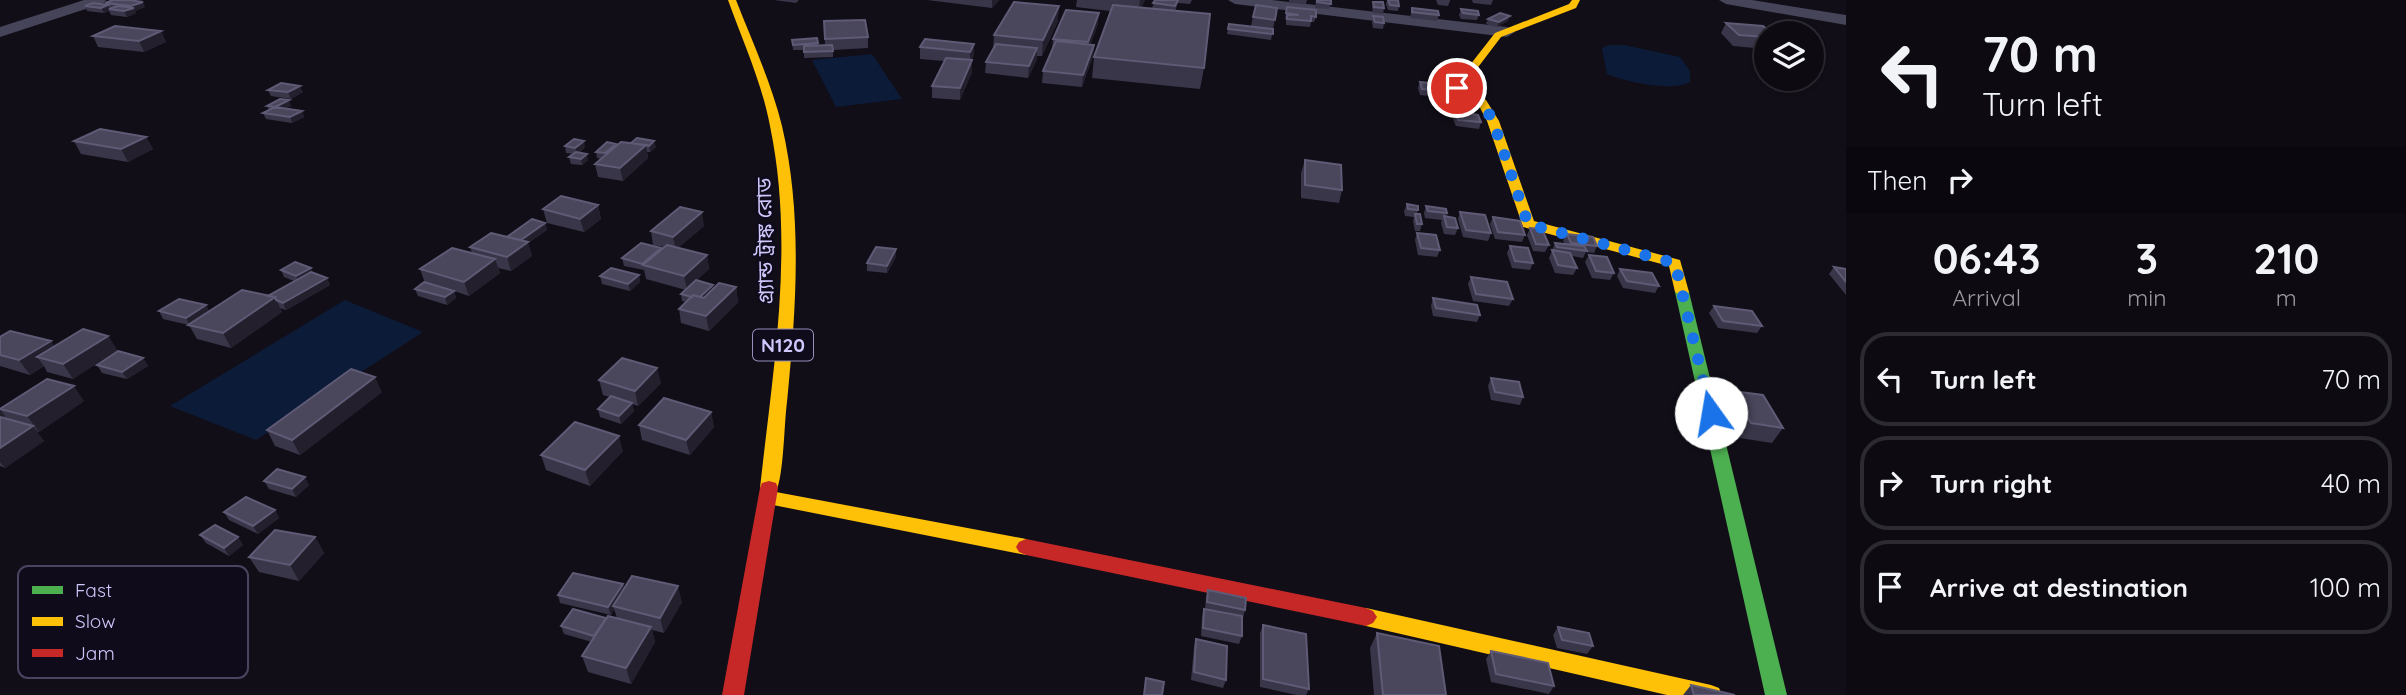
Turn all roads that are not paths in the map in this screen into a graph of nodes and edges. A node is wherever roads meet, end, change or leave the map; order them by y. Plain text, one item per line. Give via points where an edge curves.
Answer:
1 (99, 0) edge
2 (732, 0) edge
3 (1235, 0) edge
4 (1576, 0) edge
5 (1726, 0) edge
6 (1846, 20) edge
7 (0, 32) edge
8 (1507, 32) junction
9 (768, 497) junction
10 (733, 695) edge
11 (1711, 695) edge
12 (1776, 695) edge

1 - 7 street
2 - 9 main road, গ্র্যান্ড ট্রাঙ্ক রোড / N120 via 776,125 787,194 788,302
3 - 8 street
4 - 8 main road via 1573,6
5 - 6 street
8 - 12 main road via 1498,36 1457,88 1482,102 1493,121 1528,224 1675,263
9 - 10 main road, গ্র্যান্ড ট্রাঙ্ক রোড / N120
9 - 11 main road via 1269,595

